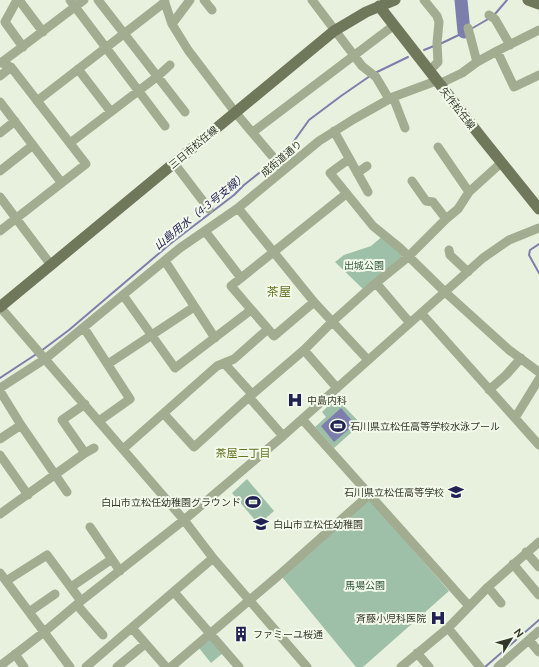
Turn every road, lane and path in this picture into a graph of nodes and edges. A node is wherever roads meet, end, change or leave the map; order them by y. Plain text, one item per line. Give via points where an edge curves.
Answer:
1 (18, 0) edge
2 (84, 0) edge
3 (98, 0) edge
4 (190, 0) edge
5 (204, 0) edge
6 (312, 0) edge
7 (395, 0) edge
8 (424, 0) edge
9 (528, 0) edge
10 (165, 1) edge
11 (73, 3) edge
12 (376, 3) edge
13 (539, 4) edge
14 (212, 10) dead end
15 (492, 17) dead end
16 (172, 24) junction
17 (393, 26) junction
18 (469, 30) dead end
19 (539, 30) edge
20 (334, 31) junction
21 (43, 32) junction
22 (124, 34) junction
23 (510, 45) junction
24 (23, 47) junction
25 (106, 48) junction
26 (497, 51) junction
27 (354, 56) junction
28 (477, 62) junction
29 (1, 63) edge
30 (170, 65) dead end
31 (11, 67) junction
32 (78, 69) junction
33 (429, 71) junction
34 (0, 76) edge
35 (158, 76) junction
36 (539, 76) edge
37 (437, 82) junction
38 (138, 91) junction
39 (391, 98) junction
40 (37, 101) junction
41 (0, 102) edge
42 (111, 112) junction
43 (185, 112) dead end
44 (235, 112) junction
45 (15, 121) junction
46 (165, 126) dead end
47 (405, 128) dead end
48 (334, 131) junction
49 (253, 132) junction
50 (0, 133) edge
51 (70, 143) junction
52 (33, 145) junction
53 (438, 147) dead end
54 (349, 159) junction
55 (174, 163) junction
56 (501, 163) junction
57 (367, 166) dead end
58 (283, 169) junction
59 (0, 170) edge
60 (357, 173) junction
61 (412, 181) dead end
62 (62, 182) junction
63 (368, 192) dead end
64 (469, 192) junction
65 (346, 194) junction
66 (0, 198) edge
67 (238, 208) junction
68 (209, 209) dead end
69 (539, 209) edge
70 (16, 218) junction
71 (446, 219) junction
72 (539, 228) edge
73 (0, 231) edge
74 (205, 231) junction
75 (449, 250) dead end
76 (272, 252) junction
77 (408, 257) junction
78 (165, 261) junction
79 (51, 265) junction
80 (468, 272) junction
81 (241, 278) junction
82 (376, 283) junction
83 (445, 292) junction
84 (123, 296) junction
85 (314, 302) junction
86 (0, 307) edge
87 (194, 307) junction
88 (251, 310) junction
89 (421, 313) junction
90 (333, 321) junction
91 (410, 323) junction
92 (84, 328) junction
93 (268, 329) junction
94 (151, 336) junction
95 (214, 338) junction
96 (304, 350) junction
97 (41, 354) junction
98 (521, 358) junction
99 (368, 360) junction
100 (224, 363) junction
101 (108, 364) junction
102 (539, 372) edge
103 (539, 379) edge
104 (0, 388) edge
105 (337, 388) junction
106 (489, 390) junction
107 (0, 391) edge
108 (251, 396) junction
109 (85, 404) junction
110 (164, 414) junction
111 (514, 418) junction
112 (302, 419) junction
113 (99, 421) junction
114 (21, 425) junction
115 (282, 436) junction
116 (0, 439) edge
117 (539, 445) edge
118 (94, 448) dead end
119 (123, 450) junction
120 (85, 453) junction
121 (0, 455) edge
122 (55, 474) junction
123 (67, 492) dead end
124 (370, 494) junction
125 (28, 495) junction
126 (0, 514) edge
127 (184, 520) junction
128 (90, 527) dead end
129 (539, 542) edge
130 (526, 552) junction
131 (213, 558) junction
132 (112, 559) junction
133 (513, 564) junction
134 (539, 567) edge
135 (120, 571) junction
136 (0, 573) edge
137 (6, 581) junction
138 (488, 587) junction
139 (71, 588) junction
140 (174, 592) junction
141 (55, 594) dead end
142 (539, 595) edge
143 (250, 600) junction
144 (79, 603) junction
145 (501, 603) dead end
146 (469, 606) junction
147 (29, 612) junction
148 (132, 628) junction
149 (448, 628) junction
150 (539, 631) edge
151 (44, 632) junction
152 (210, 634) junction
153 (103, 635) dead end
154 (528, 640) junction
155 (145, 644) junction
156 (539, 652) edge
157 (418, 653) junction
158 (15, 654) junction
159 (97, 664) edge
160 (0, 666) edge
161 (236, 666) edge
162 (24, 667) edge
163 (70, 667) edge
164 (86, 667) edge
165 (117, 667) edge
166 (166, 667) edge
167 (171, 667) edge
168 (307, 667) edge
169 (401, 667) edge
170 (429, 667) edge
171 (480, 667) edge
172 (498, 667) edge

1 - 21 street
1 - 24 street via 5,22
2 - 11 street
3 - 22 street
4 - 16 street
5 - 14 street
6 - 20 street
7 - 12 main road, 三日市松任線
8 - 33 street via 439,22 438,62
9 - 13 main road
10 - 16 street
10 - 22 street
11 - 21 street
11 - 25 street
12 - 17 main road, 矢作松任線
12 - 20 main road, 三日市松任線
15 - 23 street
16 - 44 street via 188,50
17 - 27 street
17 - 33 main road, 矢作松任線
18 - 28 street
19 - 23 street, 成街道通り
20 - 27 street
20 - 44 main road, 三日市松任線
21 - 24 street
22 - 25 street
22 - 35 street
23 - 26 street, 成街道通り
24 - 29 street
25 - 32 street
25 - 38 street
26 - 28 street, 成街道通り
26 - 36 street via 514,87
27 - 39 street via 374,75
27 - 49 street
28 - 37 street, 成街道通り via 462,73
29 - 31 street
30 - 35 street
31 - 34 street
31 - 40 street
32 - 40 street
32 - 42 street
33 - 37 main road, 矢作松任線
35 - 38 street
35 - 43 street
37 - 39 street, 成街道通り
37 - 56 main road, 矢作松任線
38 - 42 street
38 - 46 street
39 - 47 street
39 - 48 street, 成街道通り
40 - 51 street
41 - 45 street
42 - 51 street
44 - 49 street
44 - 55 main road, 三日市松任線
45 - 50 street
45 - 52 street
48 - 54 street
48 - 58 street, 成街道通り
49 - 58 street
51 - 62 street via 86,164
52 - 59 street
52 - 62 street
53 - 64 street
54 - 60 street
54 - 65 street via 330,173
55 - 68 street
55 - 79 main road, 三日市松任線
56 - 64 street
56 - 69 main road, 矢作松任線
57 - 60 street
58 - 67 street, 成街道通り
60 - 63 street
61 - 71 street via 426,201 433,202
62 - 70 street
64 - 71 street via 458,209
65 - 76 street
65 - 77 street via 373,226
66 - 70 street
67 - 74 street, 成街道通り
67 - 76 street
70 - 73 street
70 - 79 street
71 - 77 street
72 - 80 street via 509,240
74 - 78 street, 成街道通り
74 - 81 street
75 - 80 street via 450,255
76 - 81 street
76 - 85 street
77 - 82 street
77 - 83 street
78 - 84 street, 成街道通り
78 - 87 street
79 - 86 main road, 三日市松任線
80 - 83 street
81 - 88 street via 230,286
82 - 90 street
82 - 91 street
83 - 89 street
83 - 98 street
84 - 92 street, 成街道通り
84 - 94 street
85 - 90 street
85 - 93 street via 274,336
86 - 97 street
87 - 94 street
87 - 95 street
88 - 93 street
88 - 95 street
89 - 91 street
89 - 106 street
90 - 96 street
90 - 99 street
91 - 99 street
92 - 97 street, 成街道通り
92 - 101 street
93 - 100 street via 234,359
94 - 95 street via 175,368
94 - 101 street
96 - 105 street
96 - 108 street
97 - 104 street, 成街道通り
97 - 109 street
98 - 102 street
98 - 106 street
99 - 105 street
100 - 108 street
100 - 110 street via 217,366
101 - 113 street via 130,399
103 - 111 street
105 - 112 street
106 - 111 street
107 - 114 street
108 - 110 street via 194,447
108 - 115 street
109 - 113 street
109 - 120 street via 62,420
110 - 119 street
111 - 117 street
112 - 115 street
112 - 124 street
113 - 119 street
114 - 116 street
114 - 122 street
115 - 127 street
118 - 120 street
119 - 127 street
120 - 122 street
121 - 125 street
122 - 123 street
122 - 125 street
124 - 143 street
124 - 146 street
125 - 126 street
127 - 131 street
127 - 135 street
128 - 132 street
129 - 130 street
130 - 133 street
130 - 134 street
131 - 140 street
131 - 143 street
132 - 135 street
132 - 139 street
133 - 138 street
133 - 142 street
135 - 144 street
136 - 137 street
137 - 139 street via 47,555
137 - 147 street
138 - 145 street
138 - 146 street
139 - 144 street
140 - 148 street
140 - 152 street
141 - 147 street
143 - 152 street
143 - 168 street
144 - 151 street
144 - 153 street
146 - 149 street
147 - 151 street
148 - 155 street
148 - 159 street
149 - 157 street
149 - 171 street
150 - 154 street
151 - 158 street
151 - 163 street
152 - 161 street
152 - 167 street
154 - 156 street
154 - 172 street
155 - 165 street
155 - 166 street
157 - 169 street
157 - 170 street
158 - 160 street
158 - 162 street
159 - 164 street

